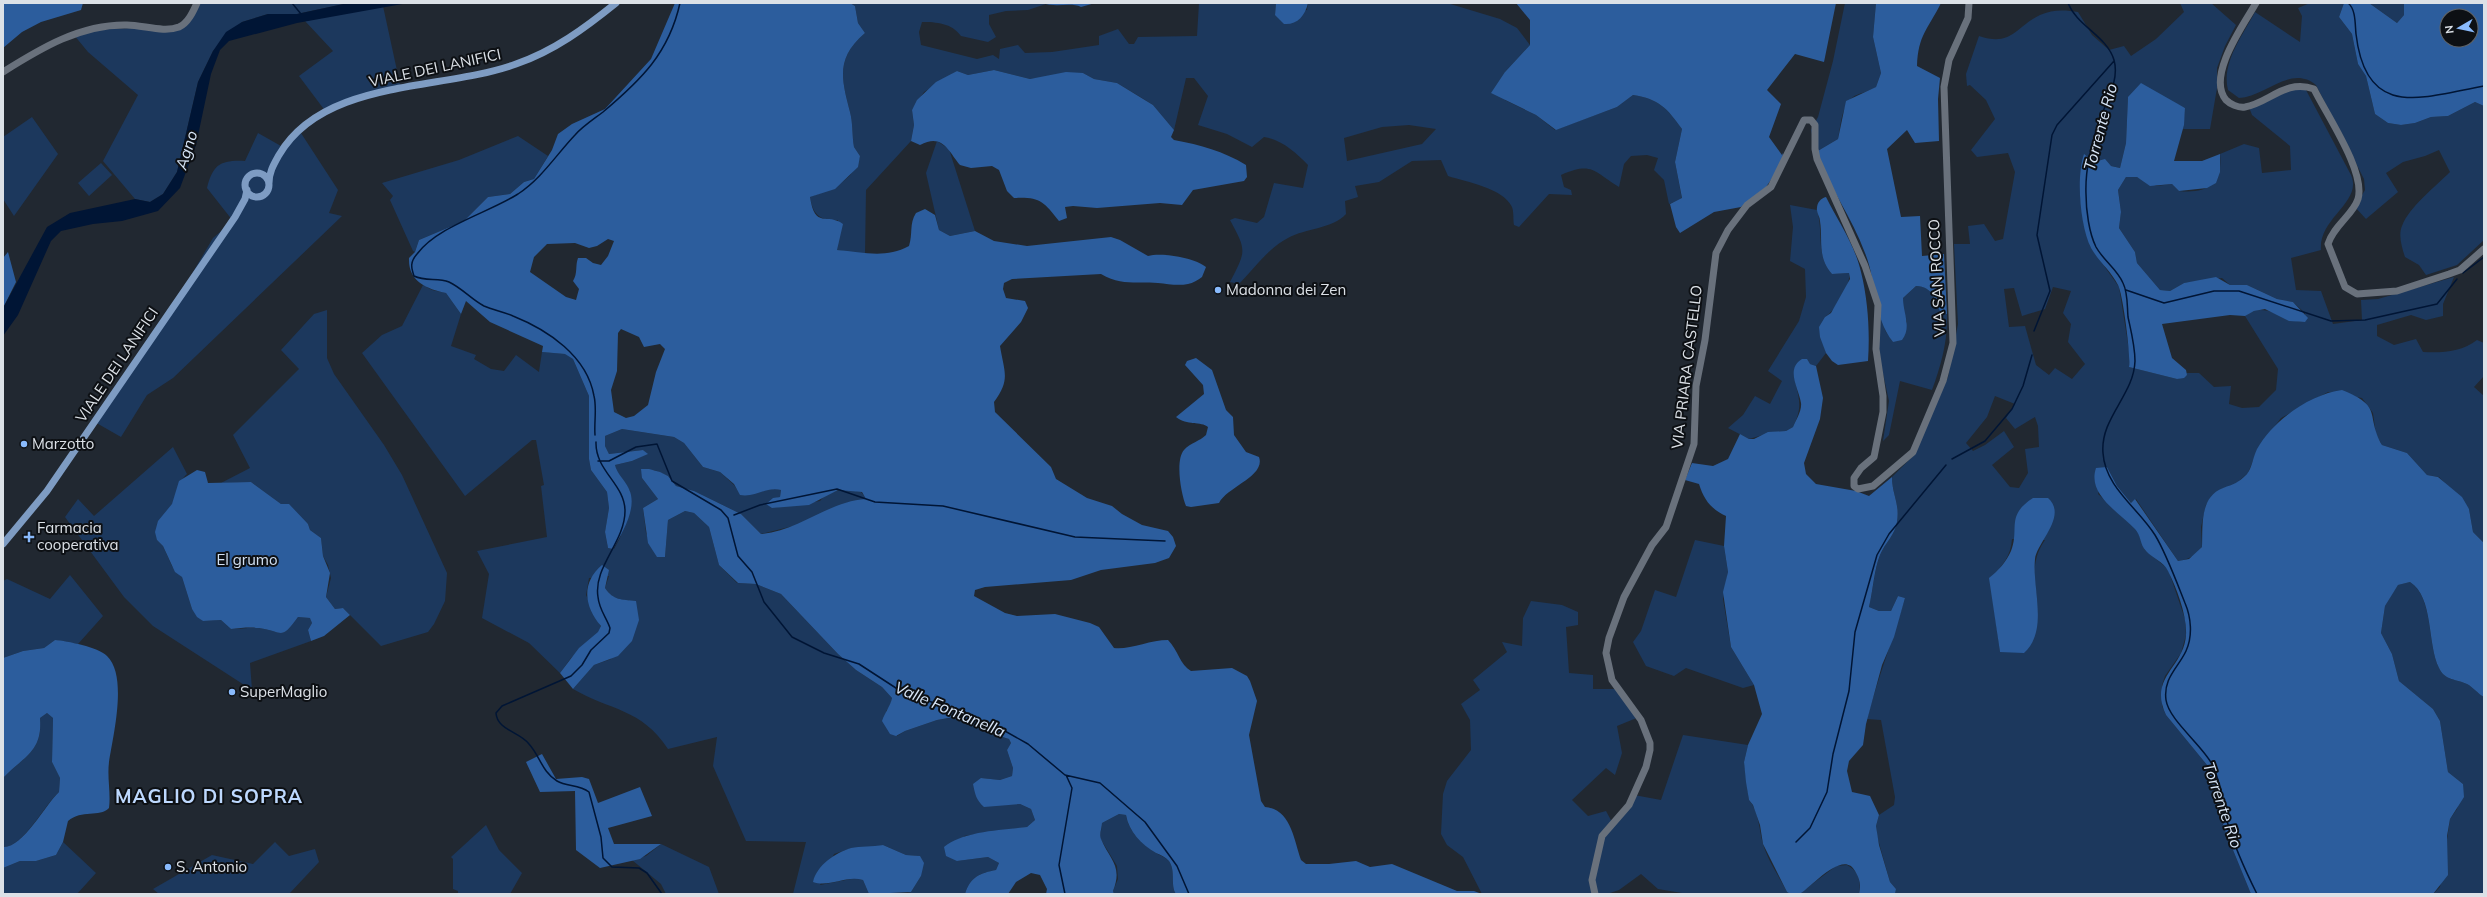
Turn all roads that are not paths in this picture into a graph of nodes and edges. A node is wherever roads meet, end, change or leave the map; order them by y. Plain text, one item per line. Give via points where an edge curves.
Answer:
1 (197, 3) edge
2 (616, 3) edge
3 (1969, 3) edge
4 (2256, 3) edge
5 (3, 72) edge
6 (1816, 124) joint
7 (282, 150) junction
8 (257, 174) junction
9 (269, 183) junction
10 (247, 190) junction
11 (256, 197) junction
12 (235, 217) junction
13 (2484, 249) edge
14 (3, 544) edge
15 (1595, 894) edge

1 - 5 street via 185,24 175,28 126,25 92,29 53,42
2 - 7 main road, VIALE DEI LANIFICI via 572,36 516,64 475,76 378,92 338,106 306,125
3 - 6 street, VIA SAN ROCCO via 1968,18 1949,60 1944,87 1953,342 1943,381 1913,452 1873,486 1866,488 1858,489 1854,486 1854,478 1874,457 1883,412 1876,349 1878,305 1865,266 1815,154
4 - 13 street via 2226,57 2220,74 2222,96 2229,104 2245,107 2286,89 2306,86 2314,89 2340,135 2358,178 2358,200 2336,227 2328,244 2345,287 2356,294 2397,290 2460,270
6 - 15 street, VIA PRIARA CASTELLO via 1812,120 1804,120 1774,182 1747,205 1728,230 1716,253 1705,340 1696,386 1694,444 1666,527 1652,545 1624,597 1606,653 1612,680 1642,720 1650,750 1646,767 1629,804 1602,836 1592,880
7 - 8 main road, VIALE DEI LANIFICI via 264,171
7 - 9 main road, VIALE DEI LANIFICI via 269,173
8 - 9 main road via 265,176
8 - 10 main road, VIALE DEI LANIFICI via 248,178
9 - 11 main road, VIALE DEI LANIFICI via 265,194
10 - 11 main road
10 - 12 main road, VIALE DEI LANIFICI
11 - 12 main road, VIALE DEI LANIFICI
12 - 14 main road, VIALE DEI LANIFICI via 47,492

